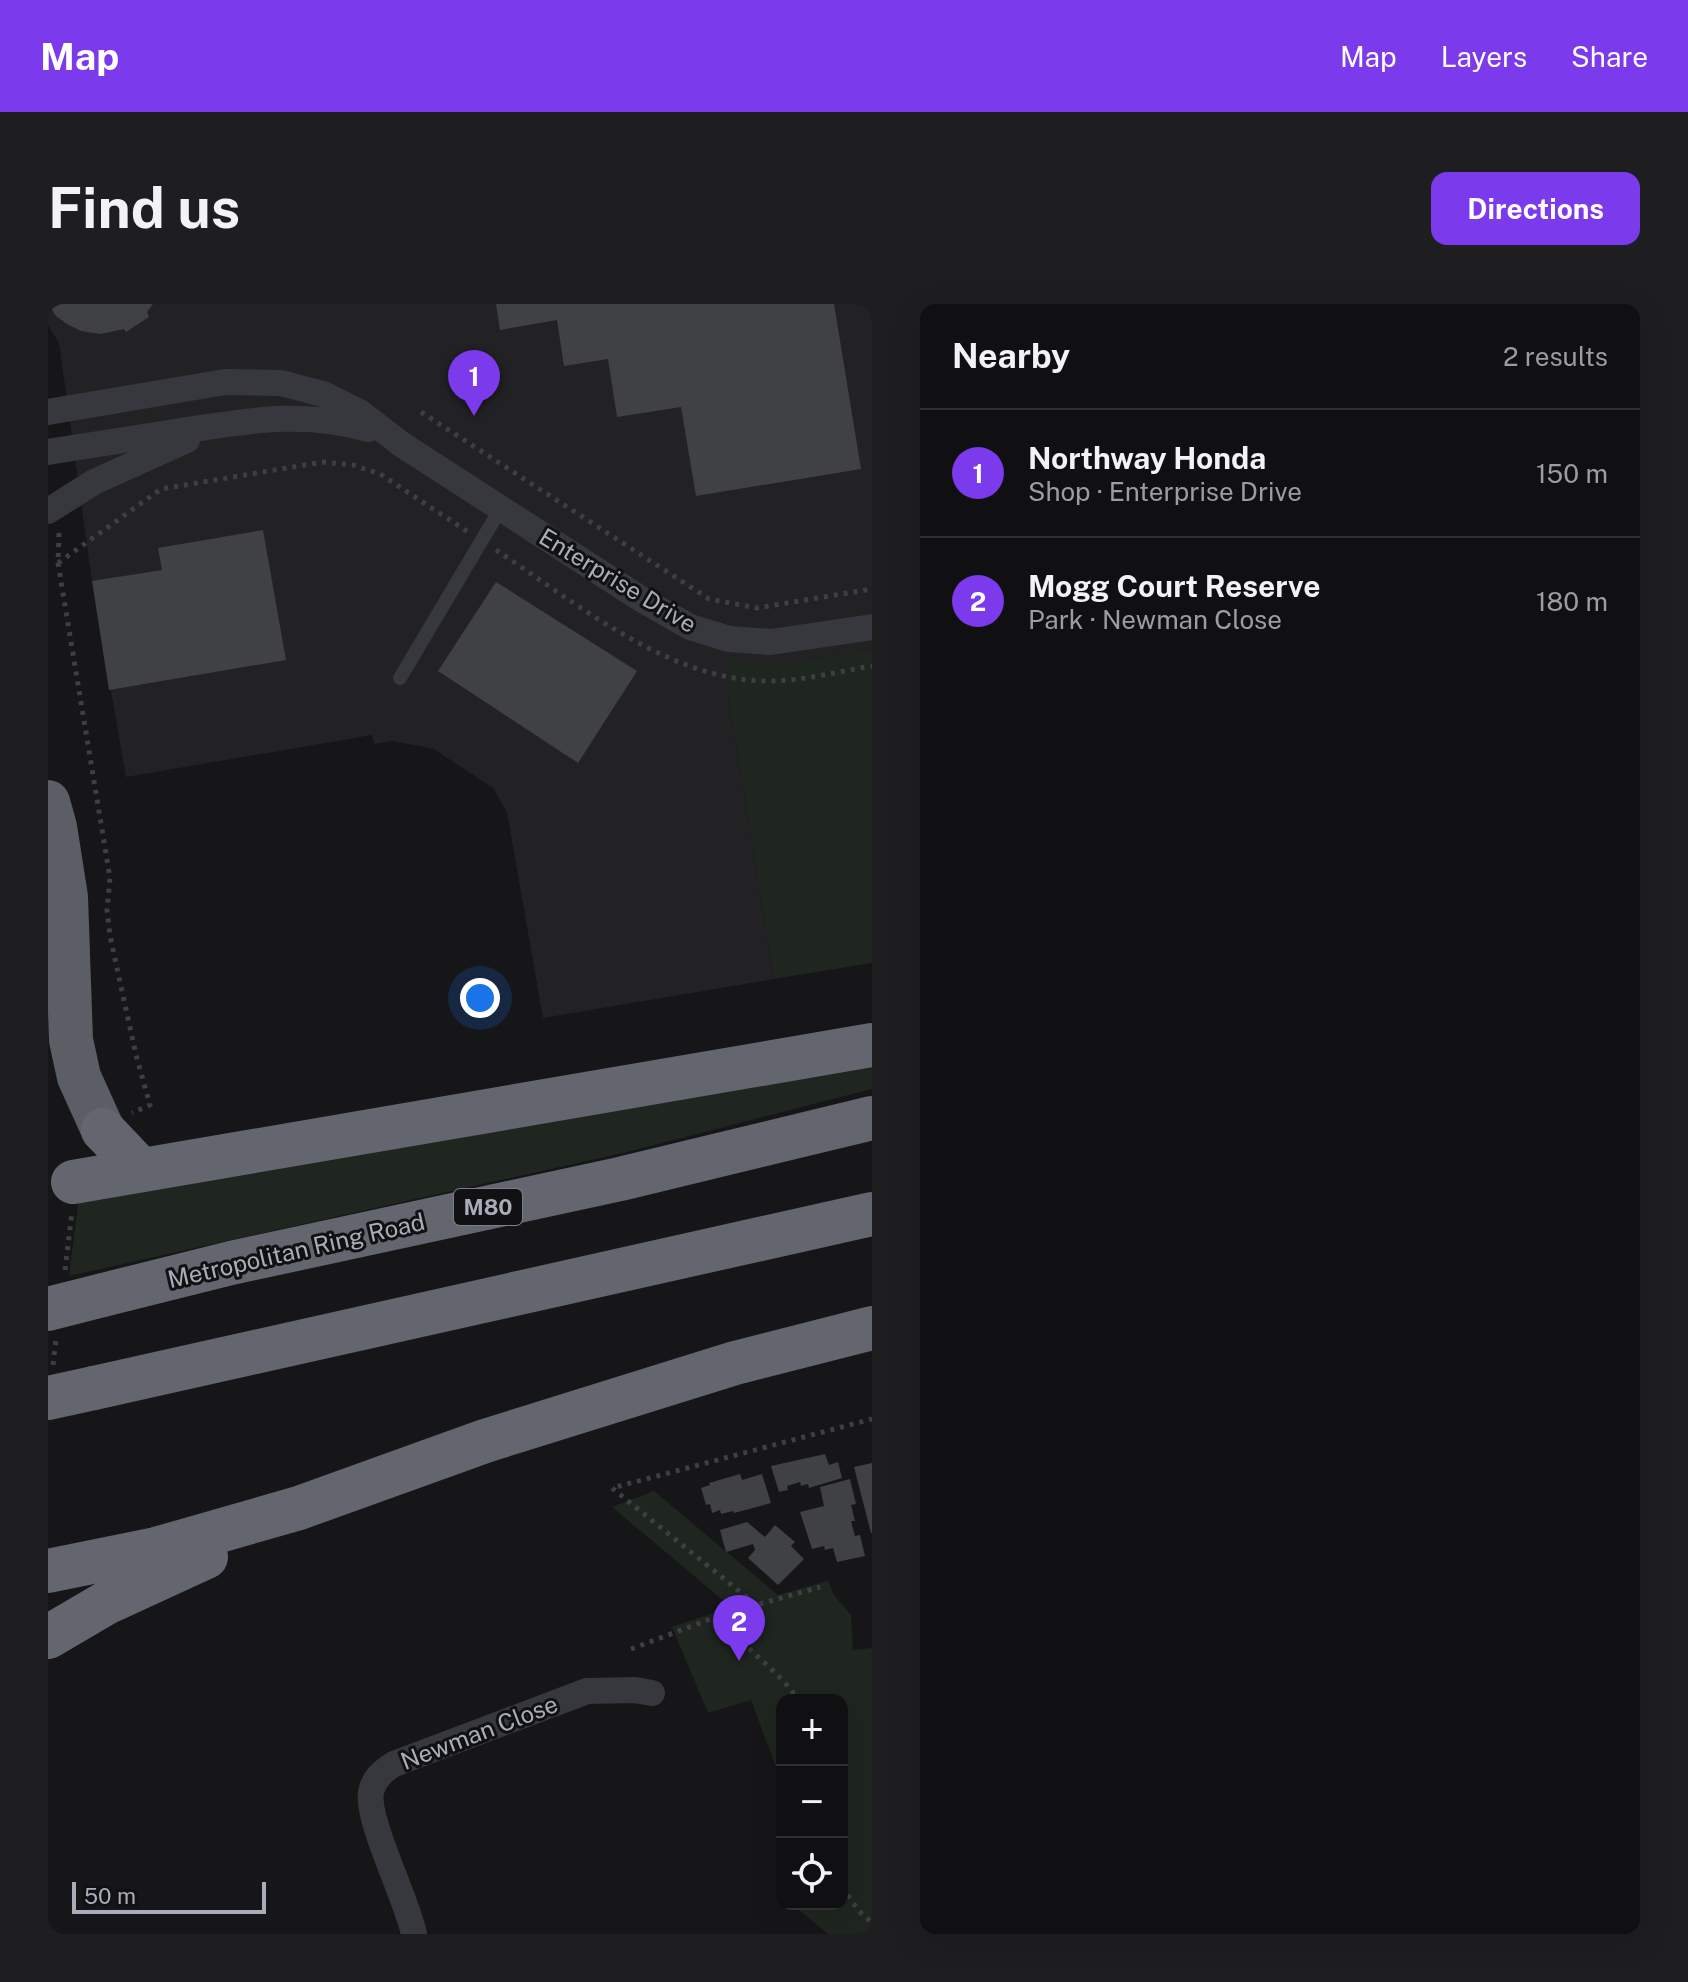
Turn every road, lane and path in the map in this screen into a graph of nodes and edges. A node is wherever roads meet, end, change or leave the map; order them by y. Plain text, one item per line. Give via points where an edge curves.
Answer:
1 (53, 403) edge
2 (421, 412) dead end
3 (223, 425) junction
4 (389, 435) junction
5 (48, 452) edge
6 (380, 474) dead end
7 (501, 508) junction
8 (48, 511) edge
9 (872, 589) edge
10 (872, 627) edge
11 (400, 678) dead end
12 (48, 802) edge
13 (872, 1045) edge
14 (150, 1105) dead end
15 (872, 1118) edge
16 (140, 1169) junction
17 (61, 1184) edge
18 (872, 1214) edge
19 (48, 1309) edge
20 (872, 1328) edge
21 (48, 1398) edge
22 (872, 1419) edge
23 (485, 1441) junction
24 (48, 1571) edge
25 (820, 1587) dead end
26 (755, 1604) junction
27 (721, 1615) junction
28 (48, 1637) edge
29 (631, 1649) dead end
30 (652, 1693) dead end
31 (793, 1694) edge
32 (848, 1895) edge
33 (872, 1923) edge
34 (414, 1934) edge

1 - 4 street, Enterprise Drive via 225,382 281,383 323,394
2 - 9 path via 709,599 757,608
3 - 4 street, Enterprise Drive via 302,417 342,421
3 - 5 street, Enterprise Drive
3 - 8 street via 94,482
4 - 7 street, Enterprise Drive
6 - 14 path via 323,462 161,489 58,563 110,878 110,936
7 - 10 street, Enterprise Drive via 670,617 709,634 771,642
7 - 11 lane
12 - 16 highway via 66,897 71,1040 79,1077 103,1130
13 - 16 highway
15 - 19 highway, Metropolitan Ring Road / M80, bridge
16 - 17 highway
18 - 21 highway, bridge
20 - 23 highway via 735,1363
22 - 26 path via 612,1488
23 - 24 highway via 299,1508 156,1549
23 - 28 highway via 170,1573
25 - 26 path
26 - 27 path
27 - 29 path
27 - 31 path
30 - 34 street, Newman Close via 587,1691 382,1771 371,1792 373,1816
32 - 33 path

